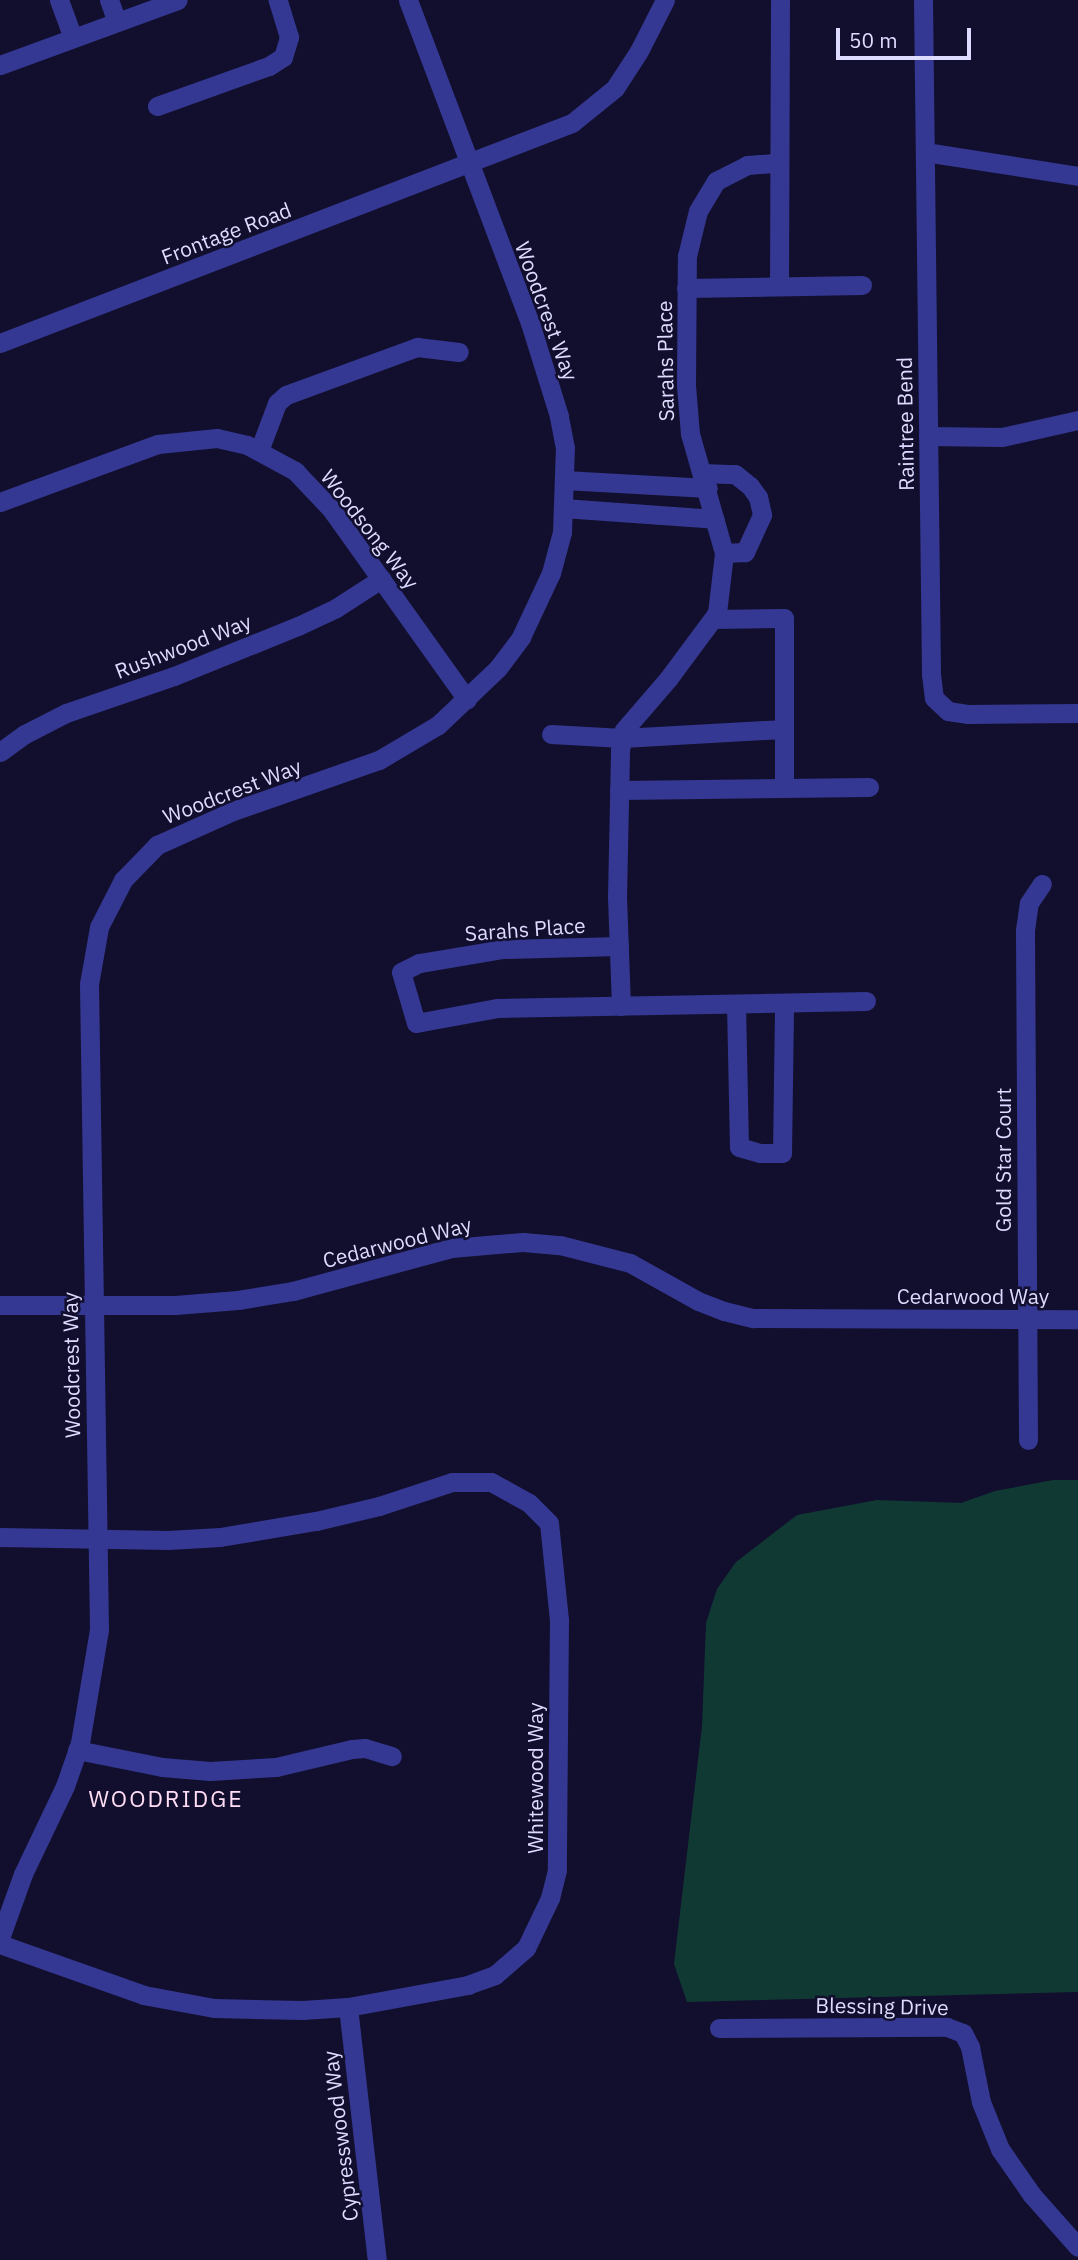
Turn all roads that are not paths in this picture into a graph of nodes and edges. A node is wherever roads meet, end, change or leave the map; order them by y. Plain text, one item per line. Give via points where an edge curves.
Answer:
1 (59, 0) edge
2 (109, 0) edge
3 (278, 0) edge
4 (408, 0) edge
5 (665, 0) edge
6 (780, 0) edge
7 (923, 0) edge
8 (168, 2) edge
9 (117, 22) junction
10 (73, 38) junction
11 (0, 65) edge
12 (157, 106) dead end
13 (925, 152) junction
14 (779, 163) junction
15 (468, 165) junction
16 (1078, 176) edge
17 (862, 285) dead end
18 (779, 286) junction
19 (686, 288) junction
20 (0, 343) edge
21 (459, 352) dead end
22 (1078, 420) edge
23 (928, 436) junction
24 (259, 451) junction
25 (564, 480) junction
26 (705, 481) junction
27 (0, 502) edge
28 (564, 508) junction
29 (715, 519) junction
30 (724, 553) junction
31 (382, 579) junction
32 (713, 619) junction
33 (467, 700) junction
34 (1078, 713) edge
35 (784, 729) junction
36 (551, 734) dead end
37 (622, 738) junction
38 (0, 752) edge
39 (869, 787) dead end
40 (784, 788) junction
41 (619, 790) junction
42 (1042, 884) dead end
43 (619, 946) junction
44 (866, 1001) dead end
45 (784, 1003) junction
46 (736, 1004) junction
47 (621, 1006) junction
48 (0, 1305) edge
49 (92, 1306) junction
50 (1027, 1319) junction
51 (1078, 1319) edge
52 (1028, 1440) dead end
53 (0, 1537) edge
54 (100, 1539) junction
55 (78, 1749) junction
56 (392, 1756) dead end
57 (0, 1938) edge
58 (0, 1944) edge
59 (348, 2007) junction
60 (719, 2028) dead end
61 (1078, 2247) edge
62 (377, 2260) edge

1 - 10 street
2 - 9 street
3 - 12 street via 289,37 284,57
4 - 15 street, Woodcrest Way
5 - 15 street, Frontage Road via 615,88 572,123
6 - 14 street
7 - 13 street, Raintree Bend
8 - 9 street
9 - 10 street
10 - 11 street
13 - 16 street
13 - 23 street, Raintree Bend
14 - 18 street
14 - 19 street, Sarahs Place via 747,165 716,181 698,211 687,256
15 - 20 street, Frontage Road
15 - 25 street, Woodcrest Way via 545,368 565,448
17 - 18 street, Sarahs Place
18 - 19 street, Sarahs Place
19 - 26 street, Sarahs Place via 690,434
21 - 24 street via 417,347 286,395 276,403
22 - 23 street via 1002,437
23 - 34 street, Raintree Bend via 934,698 948,711 967,714
24 - 27 street, Woodsong Way via 217,438 158,444
24 - 31 street, Woodsong Way via 295,471 331,509
25 - 26 street
25 - 28 street, Woodcrest Way
26 - 29 street, Sarahs Place
26 - 30 street via 735,474 758,497 762,515 746,552
28 - 29 street
28 - 33 street, Woodcrest Way via 551,573 536,610 498,668
29 - 30 street, Sarahs Place
30 - 32 street, Sarahs Place
31 - 33 street, Woodsong Way
31 - 38 street, Rushwood Way via 298,626 66,713
32 - 35 street via 784,618
32 - 37 street, Sarahs Place
33 - 49 street, Woodcrest Way via 409,745 379,760 179,833 143,856 123,880 99,927 89,984
35 - 37 street
35 - 40 street
36 - 37 street
37 - 41 street
39 - 40 street
40 - 41 street
41 - 43 street
42 - 50 street, Gold Star Court via 1029,903 1025,930
43 - 47 street
43 - 47 street, Sarahs Place via 503,949 419,962 401,972 416,1023 497,1008
44 - 45 street, Sarahs Place
45 - 46 street, Sarahs Place
45 - 46 street via 782,1153 739,1147
46 - 47 street, Sarahs Place
48 - 49 street
49 - 50 street, Cedarwood Way via 238,1300 307,1287 451,1248 523,1241 595,1252 630,1263 698,1301 753,1318
49 - 54 street, Woodcrest Way
50 - 51 street, Cedarwood Way
50 - 52 street, Gold Star Court
53 - 54 street, Whitewood Way
54 - 55 street, Woodcrest Way via 97,1650
54 - 59 street, Whitewood Way via 194,1538 272,1530 474,1480 507,1489 530,1503 549,1523 559,1620 559,1855 546,1908 526,1948 495,1975 468,1985
55 - 56 street via 200,1771 261,1769 352,1749
55 - 57 street, Woodcrest Way
58 - 59 street, Whitewood Way via 94,1979 182,2004 248,2010
59 - 62 street, Cypresswood Way
60 - 61 street, Blessing Drive via 947,2027 963,2033 981,2102 1000,2149 1032,2195

